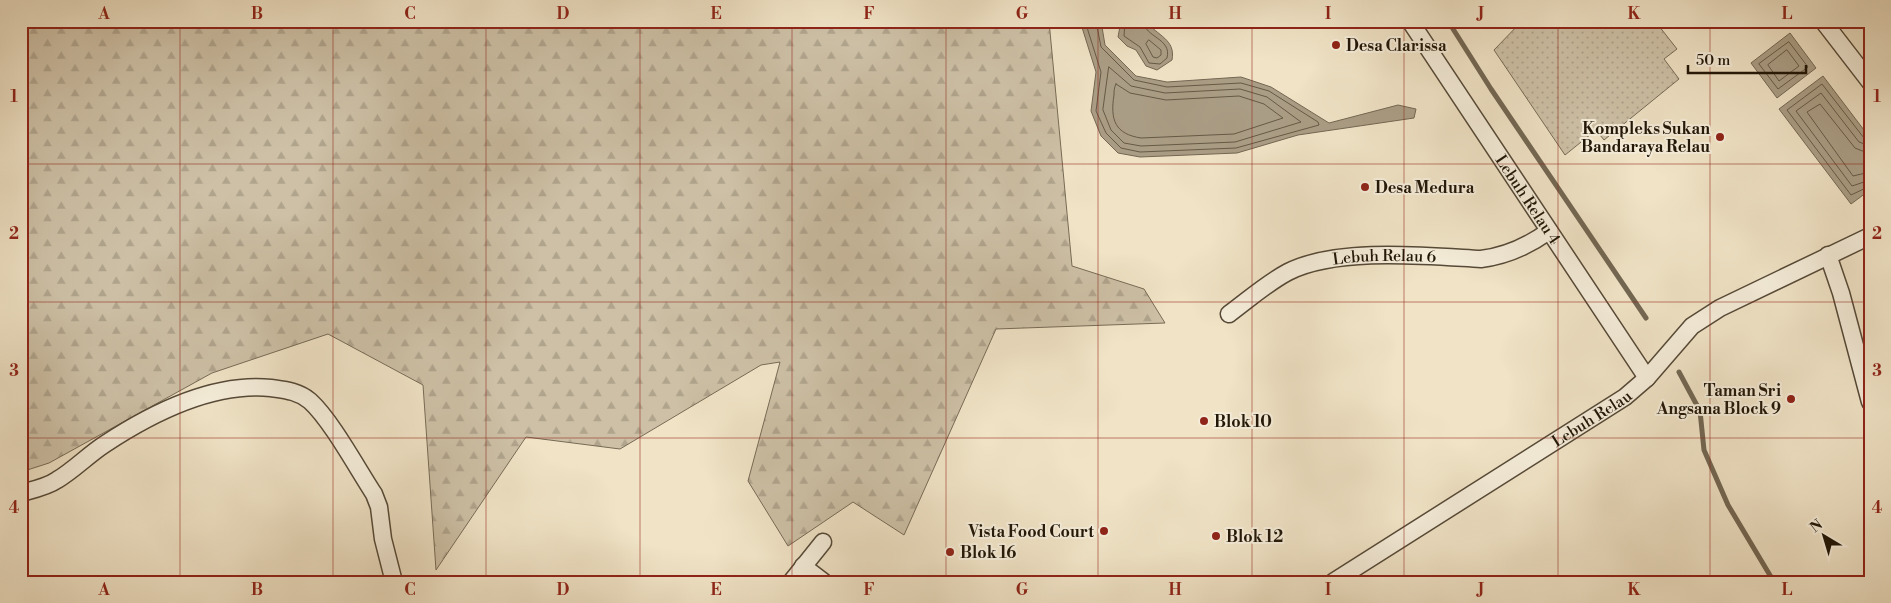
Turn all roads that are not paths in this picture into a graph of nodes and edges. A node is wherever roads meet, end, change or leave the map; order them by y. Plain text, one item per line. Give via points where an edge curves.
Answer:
1 (1410, 21) edge
2 (1823, 21) edge
3 (1870, 82) edge
4 (1549, 231) junction
5 (1870, 236) edge
6 (1828, 255) junction
7 (1229, 314) dead end
8 (1647, 378) junction
9 (1870, 402) edge
10 (21, 493) edge
11 (823, 542) dead end
12 (803, 566) junction
13 (394, 582) edge
14 (791, 582) edge
15 (824, 582) edge
16 (1333, 582) edge

1 - 4 street, Lebuh Relau 4
2 - 3 street
4 - 7 street, Lebuh Relau 6 via 1533,243 1495,258 1393,254 1309,264 1277,278
4 - 8 street, Lebuh Relau 4
5 - 6 street, Lebuh Relau
6 - 8 street, Lebuh Relau via 1720,308 1692,326
6 - 9 street
8 - 16 street, Lebuh Relau via 1600,414
10 - 13 street via 55,482 105,444 159,414 202,396 227,388 254,386 292,391 308,399 320,412 374,494
11 - 12 street
12 - 14 street
12 - 15 street

